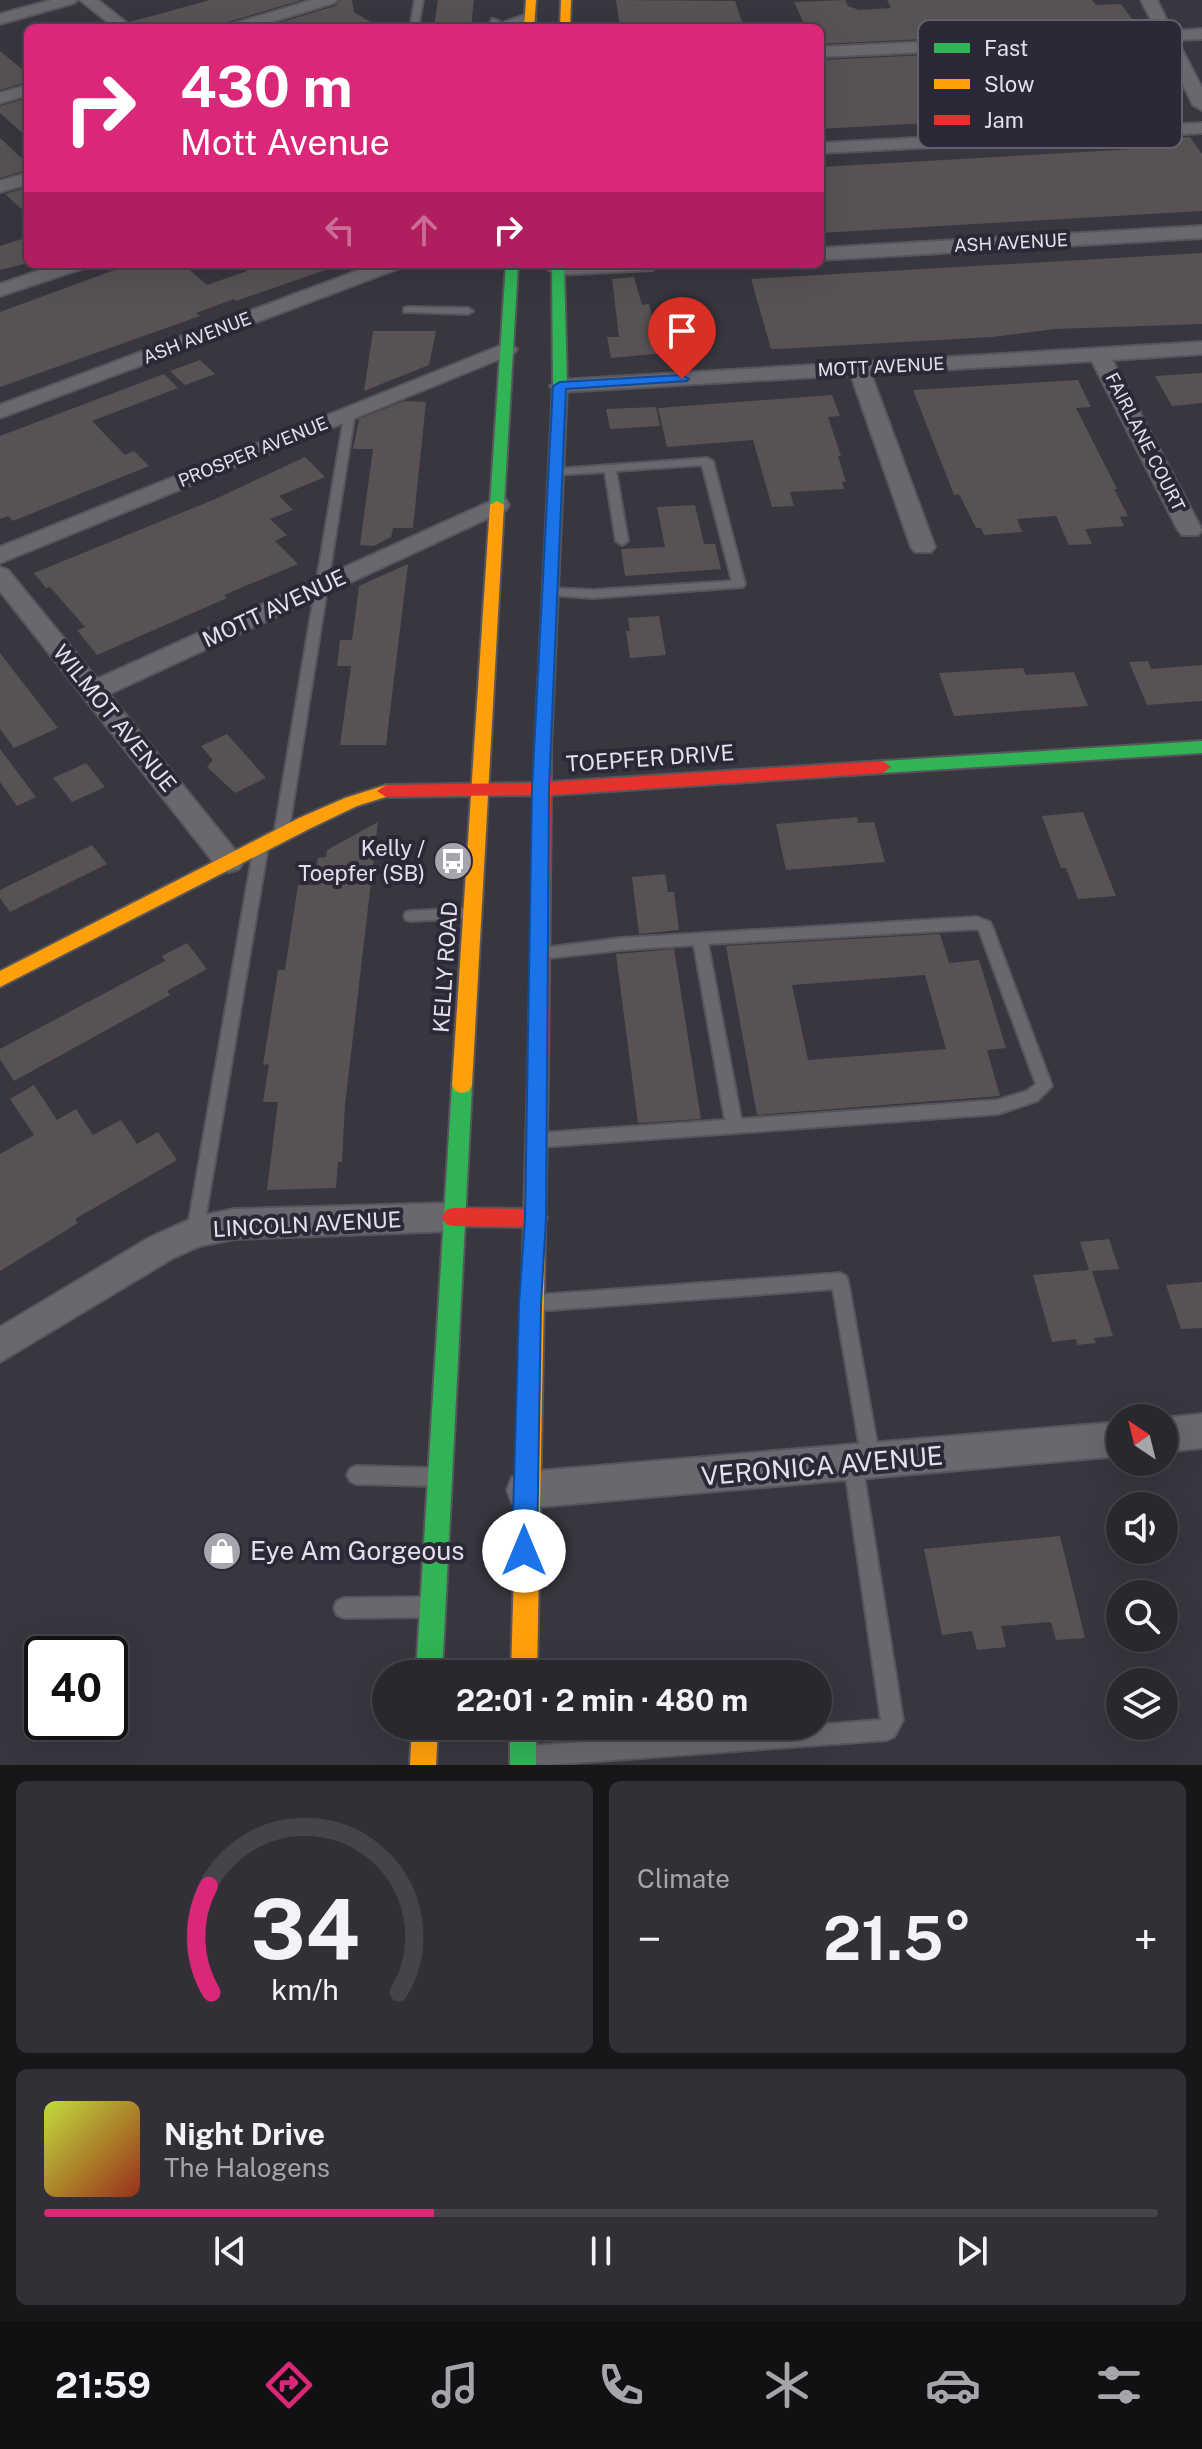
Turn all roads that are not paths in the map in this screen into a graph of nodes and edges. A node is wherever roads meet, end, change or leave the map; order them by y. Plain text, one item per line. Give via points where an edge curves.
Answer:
1 (69, 0) edge
2 (88, 0) edge
3 (329, 0) edge
4 (419, 0) edge
5 (566, 0) edge
6 (1149, 0) edge
7 (530, 15) edge
8 (0, 19) edge
9 (1160, 20) edge
10 (120, 24) edge
11 (248, 24) edge
12 (415, 24) edge
13 (501, 24) edge
14 (565, 24) edge
15 (1202, 34) edge
16 (1182, 35) edge
17 (918, 47) edge
18 (824, 52) edge
19 (1182, 64) edge
20 (24, 91) edge
21 (0, 98) edge
22 (1202, 105) edge
23 (1202, 128) edge
24 (1182, 129) edge
25 (918, 143) edge
26 (824, 148) edge
27 (24, 179) edge
28 (0, 187) edge
29 (1202, 232) edge
30 (824, 254) edge
31 (65, 268) edge
32 (380, 268) edge
33 (512, 268) edge
34 (558, 268) edge
35 (0, 290) edge
36 (408, 310) dead end
37 (468, 311) dead end
38 (1202, 348) edge
39 (507, 349) junction
40 (1099, 355) junction
41 (859, 368) junction
42 (560, 386) junction
43 (0, 412) edge
44 (350, 412) junction
45 (610, 469) junction
46 (555, 472) junction
47 (497, 511) junction
48 (1190, 530) dead end
49 (622, 541) dead end
50 (923, 547) dead end
51 (0, 556) edge
52 (0, 575) edge
53 (511, 585) dead end
54 (322, 586) junction
55 (542, 592) junction
56 (94, 691) junction
57 (1202, 747) edge
58 (478, 789) junction
59 (541, 789) junction
60 (281, 835) junction
61 (261, 845) junction
62 (229, 862) junction
63 (472, 913) junction
64 (411, 916) dead end
65 (700, 940) junction
66 (539, 954) junction
67 (0, 980) edge
68 (734, 1126) junction
69 (537, 1140) junction
70 (453, 1217) junction
71 (536, 1218) junction
72 (195, 1232) junction
73 (530, 1304) junction
74 (0, 1346) edge
75 (1202, 1431) edge
76 (1178, 1434) edge
77 (1106, 1440) edge
78 (862, 1463) junction
79 (356, 1475) dead end
80 (442, 1477) junction
81 (525, 1490) junction
82 (434, 1607) junction
83 (344, 1608) dead end
84 (430, 1660) edge
85 (524, 1660) edge
86 (424, 1740) edge
87 (523, 1740) edge
88 (523, 1761) edge
89 (423, 1765) edge

1 - 8 street
2 - 10 street
3 - 11 street
4 - 12 lane
5 - 14 street
6 - 9 street
7 - 13 street
15 - 16 street
17 - 18 street
19 - 22 street
20 - 21 street
23 - 24 street
25 - 26 street
27 - 28 street
29 - 30 street, ASH AVENUE
31 - 35 street
32 - 43 street, ASH AVENUE
33 - 39 street, KELLY ROAD
34 - 42 street
36 - 37 lane
38 - 40 street, MOTT AVENUE
39 - 44 street, PROSPER AVENUE
39 - 47 street, KELLY ROAD
40 - 41 street, MOTT AVENUE
40 - 48 street, FAIRLANE COURT
41 - 42 street, MOTT AVENUE
41 - 50 street
42 - 46 street
44 - 51 street, PROSPER AVENUE
44 - 54 lane
45 - 46 lane
45 - 49 lane
45 - 55 lane via 707,461 739,584 593,594
46 - 55 street
47 - 53 street via 513,528
47 - 54 street, MOTT AVENUE
47 - 58 street, KELLY ROAD
52 - 56 street, WILMOT AVENUE
54 - 56 street, MOTT AVENUE
54 - 60 lane
55 - 59 street
56 - 62 street, WILMOT AVENUE
57 - 59 street, TOEPFER DRIVE
58 - 59 street, TOEPFER DRIVE
58 - 60 street, TOEPFER DRIVE via 386,791
58 - 63 street, KELLY ROAD
59 - 66 street
60 - 61 street, TOEPFER DRIVE
61 - 62 street, TOEPFER DRIVE
61 - 72 lane
62 - 67 street, TOEPFER DRIVE
63 - 64 lane
63 - 70 street, KELLY ROAD
65 - 66 lane
65 - 68 lane
65 - 68 lane via 985,926 1044,1086 1032,1096 998,1107
66 - 69 street
68 - 69 lane
69 - 71 street
70 - 71 street
70 - 72 street, LINCOLN AVENUE via 234,1224
70 - 80 street, KELLY ROAD
71 - 73 street
72 - 74 street, LINCOLN AVENUE
73 - 78 lane via 840,1281
73 - 81 street
75 - 76 street
77 - 78 street, VERONICA AVENUE
78 - 81 street, VERONICA AVENUE
78 - 88 lane via 893,1720 887,1730
79 - 80 lane
80 - 82 street, KELLY ROAD
81 - 85 street
82 - 83 lane
82 - 84 street, KELLY ROAD
86 - 89 street
87 - 88 street

